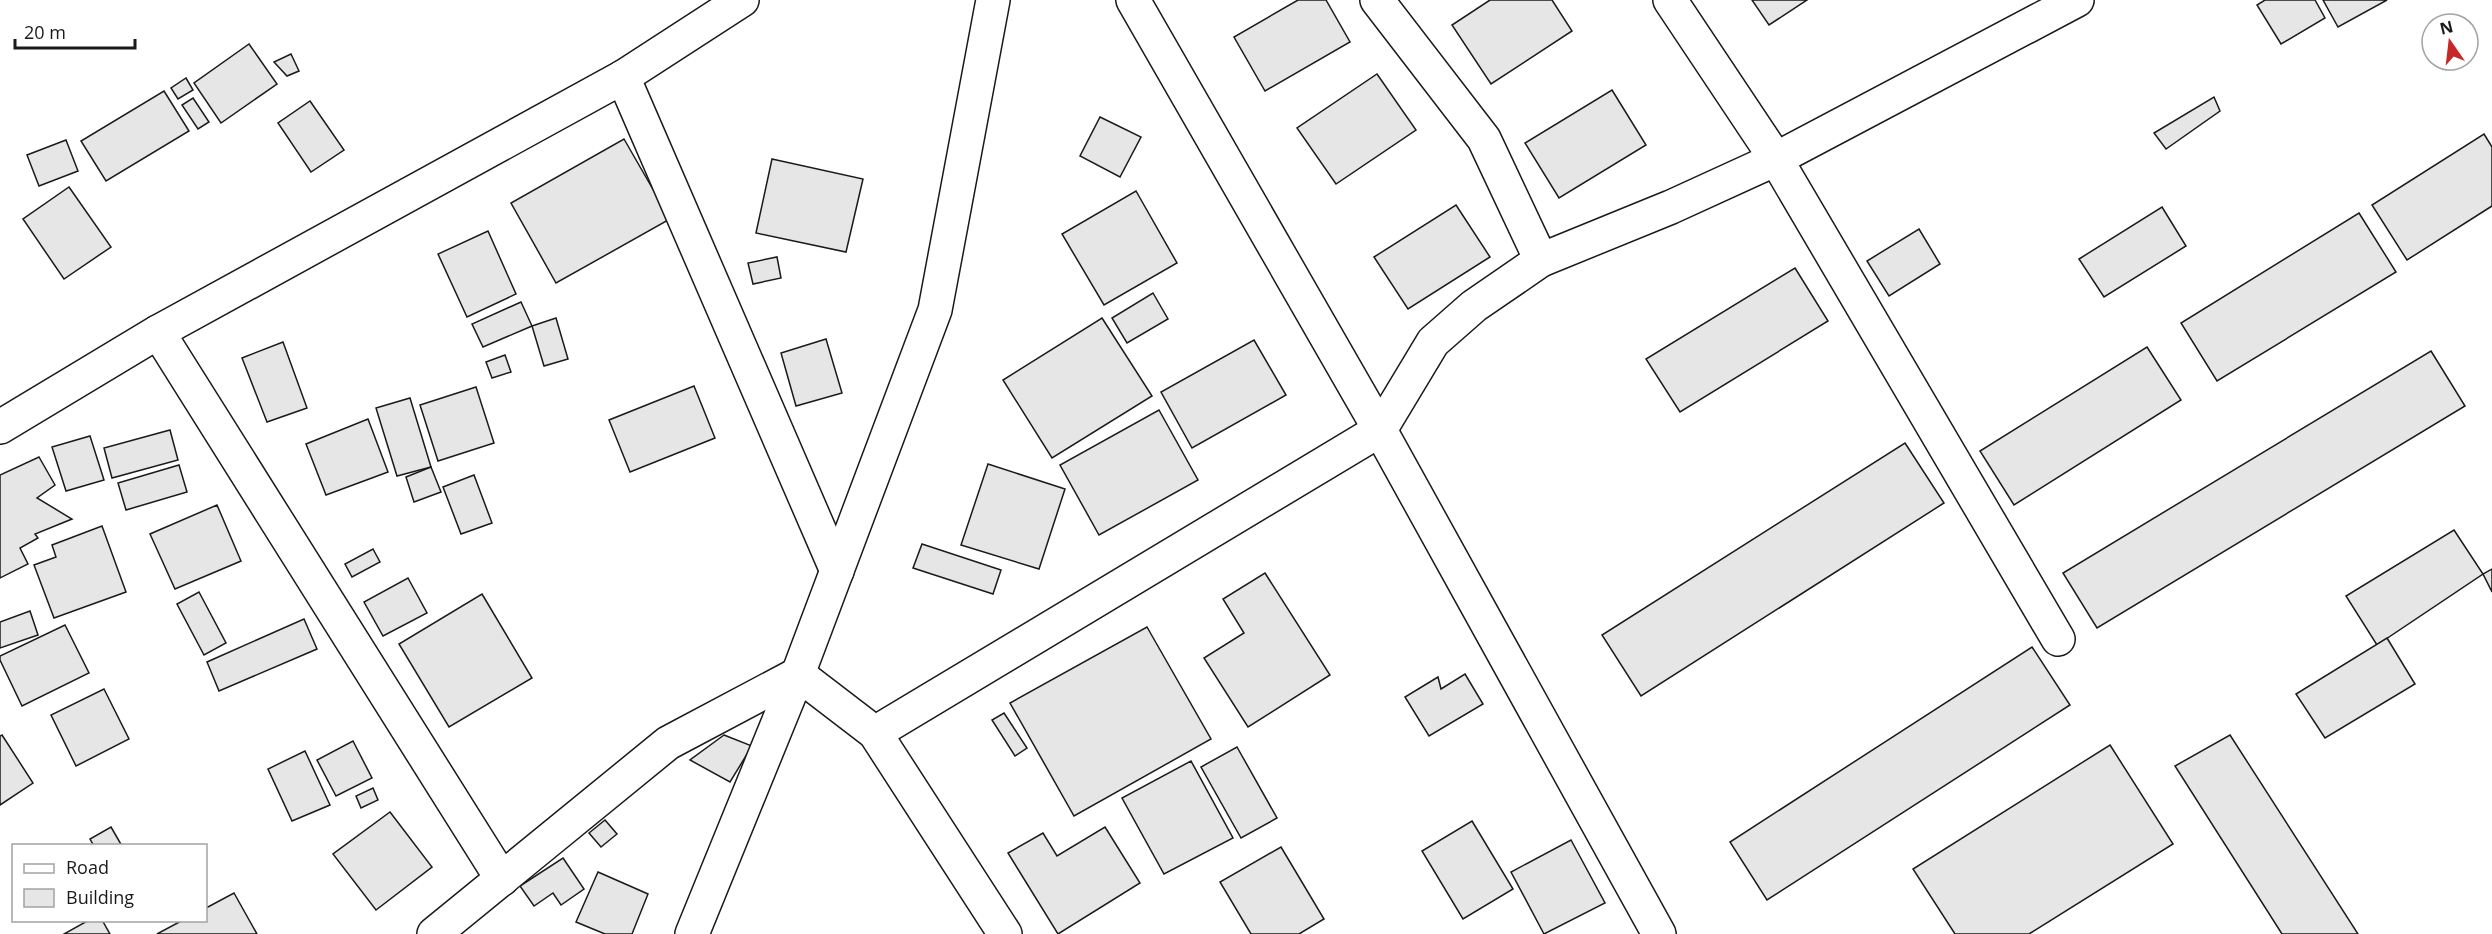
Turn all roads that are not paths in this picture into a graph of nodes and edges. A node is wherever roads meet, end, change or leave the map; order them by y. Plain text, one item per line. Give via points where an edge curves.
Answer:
1 (742, 0) edge
2 (993, 0) edge
3 (1133, 0) edge
4 (1377, 0) edge
5 (1670, 0) edge
6 (2077, 0) edge
7 (623, 77) junction
8 (1776, 159) junction
9 (1541, 260) junction
10 (158, 332) junction
11 (0, 427) edge
12 (1380, 430) junction
13 (837, 571) junction
14 (2058, 639) dead end
15 (798, 674) junction
16 (875, 733) junction
17 (502, 879) junction
18 (434, 934) edge
19 (692, 934) edge
20 (1005, 934) edge
21 (1659, 934) edge

1 - 7 street
2 - 13 street via 935,310
3 - 12 street
4 - 9 street via 1484,139
5 - 8 street
6 - 8 street
7 - 10 street
7 - 13 street
8 - 9 street
8 - 14 street
9 - 12 street via 1474,306 1433,342
10 - 11 street
10 - 17 street
12 - 16 street
12 - 21 street
13 - 15 street
15 - 16 street
15 - 17 street via 668,743
15 - 19 street
16 - 20 street
17 - 18 street

